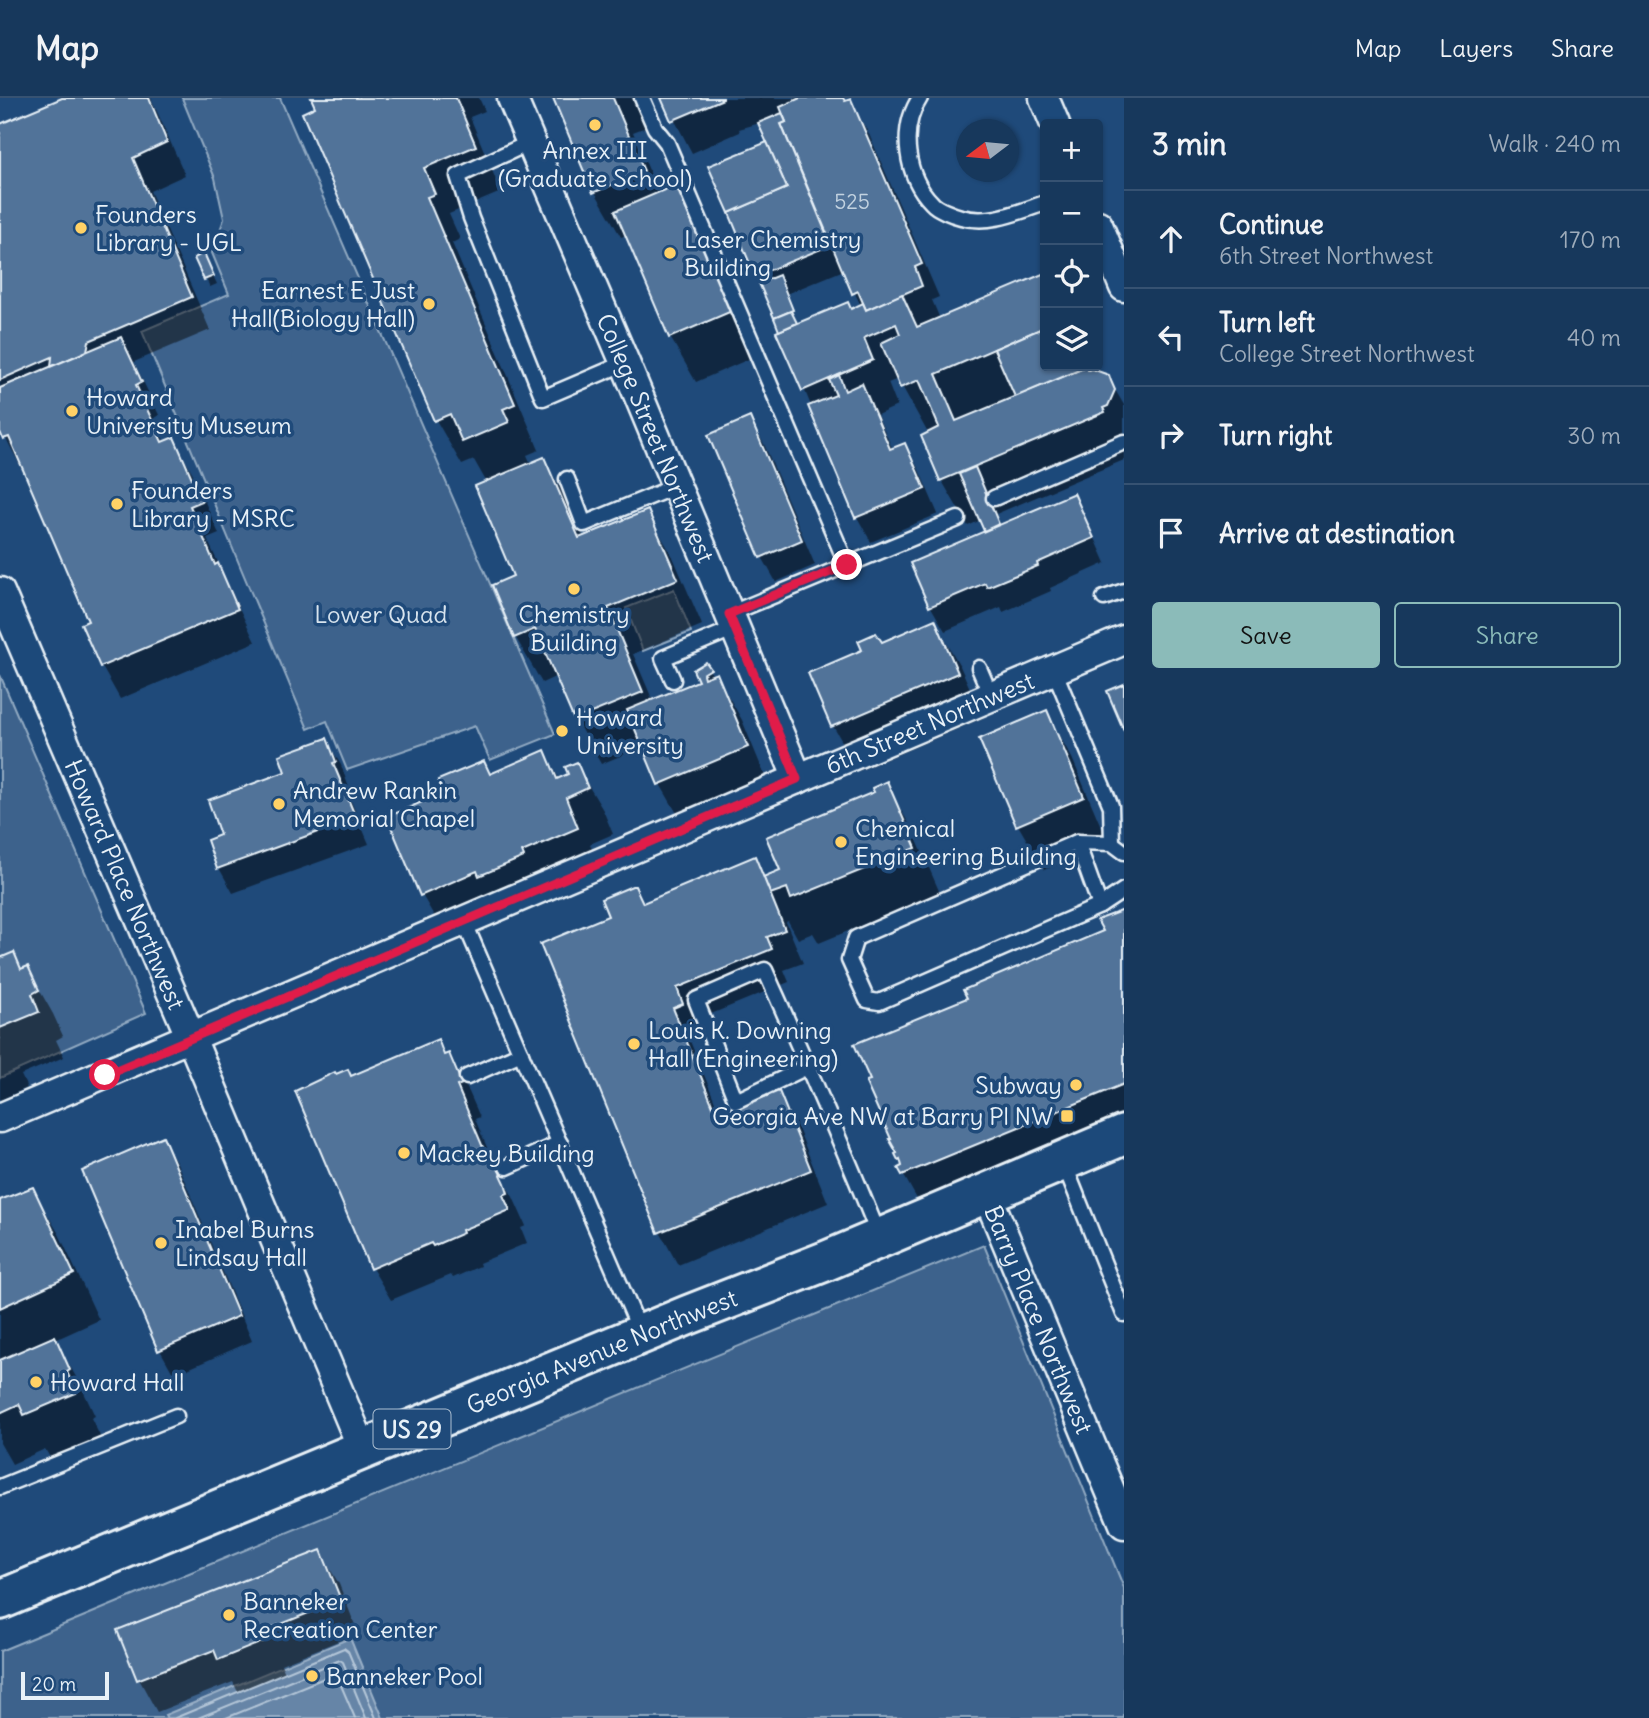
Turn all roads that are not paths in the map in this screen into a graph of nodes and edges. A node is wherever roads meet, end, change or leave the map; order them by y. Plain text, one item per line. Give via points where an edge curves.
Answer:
1 (512, 98) edge
2 (642, 98) edge
3 (920, 98) edge
4 (1044, 98) edge
5 (1053, 119) edge
6 (531, 142) junction
7 (1040, 205) edge
8 (1103, 237) edge
9 (1124, 287) edge
10 (625, 363) junction
11 (1124, 442) edge
12 (567, 479) dead end
13 (676, 486) junction
14 (994, 498) dead end
15 (958, 519) dead end
16 (847, 565) junction
17 (1124, 591) edge
18 (0, 592) edge
19 (1104, 598) dead end
20 (732, 621) junction
21 (1124, 640) edge
22 (979, 668) dead end
23 (1054, 670) junction
24 (673, 680) dead end
25 (990, 696) junction
26 (797, 779) junction
27 (1077, 842) junction
28 (1118, 848) edge
29 (1124, 890) edge
30 (1100, 906) junction
31 (464, 921) junction
32 (191, 1038) junction
33 (521, 1053) junction
34 (807, 1067) junction
35 (467, 1077) dead end
36 (0, 1118) edge
37 (1124, 1135) edge
38 (560, 1143) junction
39 (1063, 1160) junction
40 (507, 1167) dead end
41 (986, 1192) junction
42 (880, 1237) junction
43 (1124, 1314) edge
44 (642, 1334) junction
45 (176, 1416) dead end
46 (363, 1450) junction
47 (0, 1487) edge
48 (1124, 1524) edge
49 (0, 1600) edge

1 - 6 street, College Street Northwest
2 - 16 lane via 673,155
3 - 7 lane via 906,142 914,176 933,205 962,217 999,219
4 - 5 street
6 - 10 street, College Street Northwest
6 - 10 lane via 458,176 544,397
8 - 9 street
10 - 13 street, College Street Northwest
11 - 14 lane
12 - 13 lane via 584,524
13 - 20 street, College Street Northwest
15 - 16 lane
16 - 20 lane
17 - 19 lane
18 - 32 street, Howard Place Northwest
20 - 24 lane via 663,658
20 - 26 street, College Street Northwest
21 - 23 street, 6th Street Northwest
22 - 25 lane
23 - 25 street, 6th Street Northwest
23 - 28 lane via 1111,806
25 - 26 street, 6th Street Northwest
26 - 31 street, 6th Street Northwest
27 - 28 lane
27 - 30 lane
27 - 30 lane via 856,938 849,960 867,1000 879,1002
29 - 30 lane
31 - 32 street, 6th Street Northwest
31 - 33 lane
32 - 36 street, 6th Street Northwest
32 - 46 street, Howard Place Northwest
33 - 35 lane
33 - 38 lane
34 - 34 lane via 765,970 696,1000 736,1101
34 - 42 lane
37 - 39 highway, Georgia Avenue Northwest / US 29
38 - 40 lane
38 - 44 lane
39 - 41 highway, Georgia Avenue Northwest / US 29
39 - 43 lane
41 - 42 highway, Georgia Avenue Northwest / US 29
41 - 48 street, Barry Place Northwest
42 - 44 highway, Georgia Avenue Northwest / US 29
44 - 46 highway, Georgia Avenue Northwest / US 29
45 - 47 lane
46 - 49 highway, Georgia Avenue Northwest / US 29

